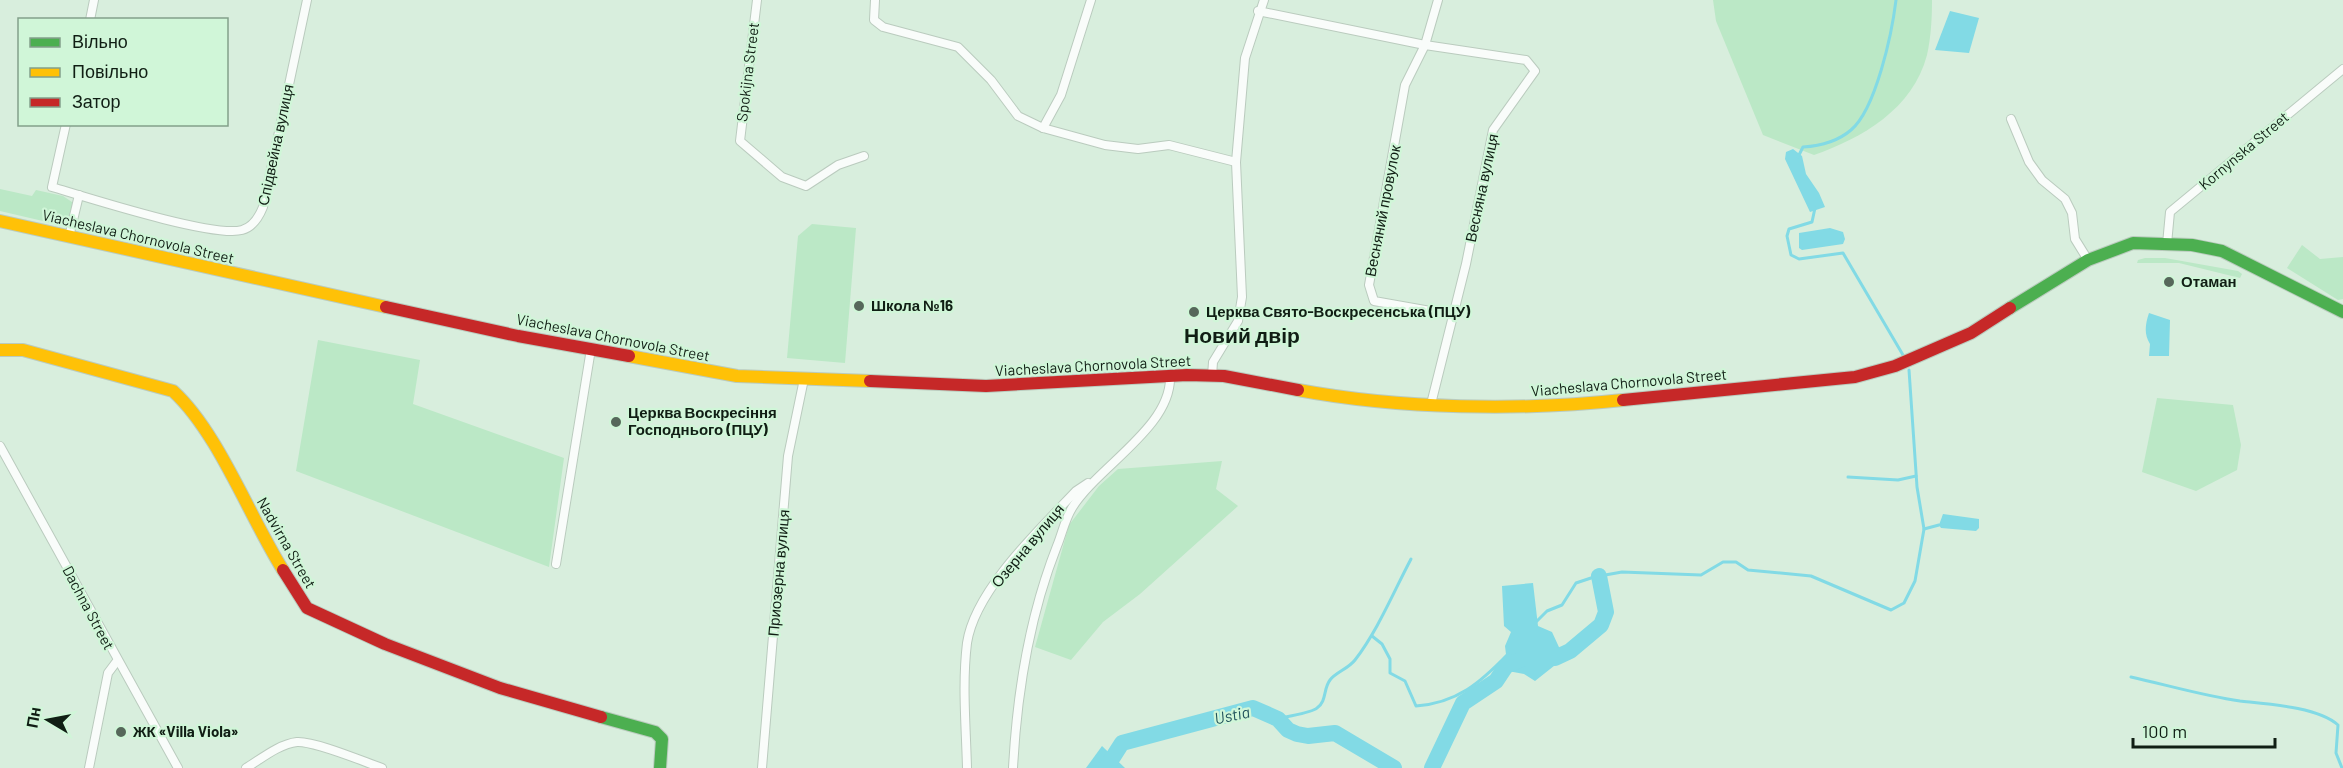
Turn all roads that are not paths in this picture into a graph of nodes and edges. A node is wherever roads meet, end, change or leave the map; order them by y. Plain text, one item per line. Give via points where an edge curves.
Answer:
1 (94, 0) edge
2 (307, 0) edge
3 (758, 0) edge
4 (875, 0) edge
5 (1091, 0) edge
6 (1264, 0) edge
7 (1437, 0) edge
8 (1258, 11) junction
9 (90, 18) edge
10 (1425, 45) junction
11 (2343, 69) edge
12 (2011, 119) dead end
13 (66, 126) edge
14 (1043, 128) junction
15 (864, 156) dead end
16 (1236, 162) junction
17 (79, 195) junction
18 (0, 221) edge
19 (69, 237) junction
20 (2167, 244) junction
21 (2088, 260) junction
22 (2343, 312) edge
23 (1453, 315) junction
24 (591, 349) junction
25 (0, 350) edge
26 (1170, 376) junction
27 (1212, 376) junction
28 (804, 379) junction
29 (1431, 404) junction
30 (0, 446) edge
31 (1096, 478) junction
32 (556, 564) dead end
33 (117, 661) junction
34 (89, 768) edge
35 (178, 768) edge
36 (246, 768) edge
37 (382, 768) edge
38 (660, 768) edge
39 (762, 768) edge
40 (967, 768) edge
41 (1013, 768) edge

1 - 9 street
2 - 17 street, Спідвейна вулиця via 263,207 254,223 245,230 231,232
3 - 15 street, Spokijna Street via 740,141 782,177 806,186 838,165
4 - 14 street via 874,20 883,27 958,47 991,80 1018,116
5 - 14 street via 1061,94
6 - 8 street
7 - 10 street
8 - 10 street
8 - 16 street via 1245,58
10 - 23 street, Весняний провулок via 1405,85 1369,285 1374,302
10 - 23 street, Весняна вулиця via 1526,60 1534,71 1493,130
11 - 20 street, Kornynska Street via 2170,212
12 - 21 street via 2029,162 2065,199 2072,213 2075,239
13 - 17 street, Спідвейна вулиця via 52,187
14 - 16 street via 1106,145 1138,149 1169,145
16 - 27 street via 1242,297 1238,321 1213,362
17 - 19 street
18 - 19 main road, Viacheslava Chornovola Street
19 - 24 main road, Viacheslava Chornovola Street
20 - 21 main road, Viacheslava Chornovola Street via 2133,243
20 - 22 main road, Viacheslava Chornovola Street via 2222,251
21 - 29 main road, Viacheslava Chornovola Street via 1971,333 1905,362 1855,377 1559,407
23 - 29 street, Весняна вулиця
24 - 28 main road, Viacheslava Chornovola Street via 718,374
24 - 32 street
25 - 38 main road, Nadvirna Street via 23,350 173,391 204,429 307,608 385,644 500,688 655,732 662,739
26 - 27 main road, Viacheslava Chornovola Street
26 - 28 main road, Viacheslava Chornovola Street via 986,386
26 - 31 street via 1171,391 1149,424
27 - 29 main road, Viacheslava Chornovola Street via 1250,379 1341,398
28 - 39 street, Приозерна вулиця via 788,456
30 - 33 street, Dachna Street
31 - 40 street, Озерна вулиця via 1076,491 1017,556 987,595 975,619 966,661
31 - 41 street via 1071,508 1035,609 1016,710
33 - 34 street via 108,673
33 - 35 street, Dachna Street
36 - 37 street via 297,742

